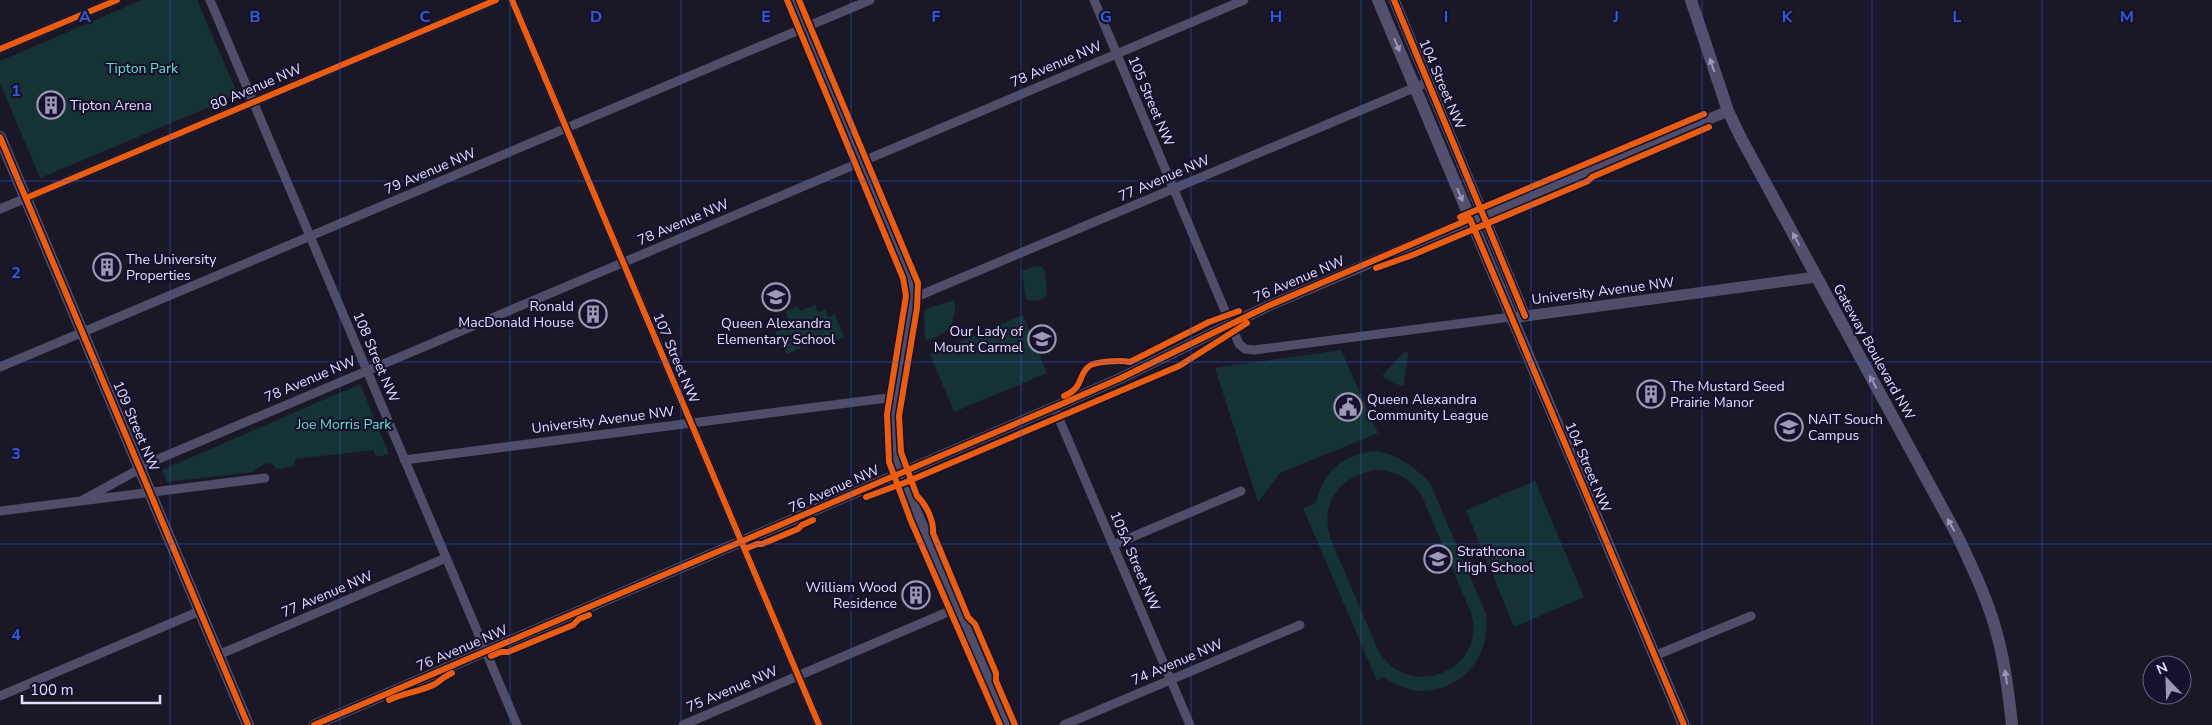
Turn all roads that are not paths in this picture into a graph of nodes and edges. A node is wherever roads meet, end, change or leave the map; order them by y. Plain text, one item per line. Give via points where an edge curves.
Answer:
1 (117, 0) edge
2 (210, 0) edge
3 (496, 0) edge
4 (512, 0) edge
5 (792, 0) edge
6 (870, 0) edge
7 (1094, 0) edge
8 (1244, 0) edge
9 (1378, 0) edge
10 (1394, 0) edge
11 (1690, 0) edge
12 (804, 28) junction
13 (0, 49) edge
14 (1117, 54) junction
15 (1428, 82) junction
16 (1415, 87) junction
17 (253, 101) junction
18 (1728, 111) junction
19 (566, 128) junction
20 (0, 137) edge
21 (860, 162) junction
22 (1173, 189) junction
23 (26, 198) junction
24 (0, 209) edge
25 (1483, 214) junction
26 (1470, 219) junction
27 (310, 237) junction
28 (622, 262) junction
29 (1816, 277) junction
30 (911, 298) junction
31 (1525, 316) junction
32 (1511, 317) junction
33 (1230, 323) junction
34 (84, 332) junction
35 (0, 367) edge
36 (366, 370) junction
37 (895, 397) junction
38 (1054, 408) junction
39 (690, 424) junction
40 (404, 460) junction
41 (140, 467) junction
42 (901, 473) junction
43 (265, 478) dead end
44 (1241, 491) dead end
45 (150, 492) junction
46 (82, 501) junction
47 (0, 511) edge
48 (741, 543) junction
49 (1113, 545) junction
50 (446, 558) junction
51 (957, 608) junction
52 (200, 611) junction
53 (1751, 616) dead end
54 (1300, 625) dead end
55 (486, 651) junction
56 (218, 655) junction
57 (1654, 656) junction
58 (798, 676) junction
59 (1171, 680) junction
60 (0, 696) edge
61 (248, 725) edge
62 (314, 725) edge
63 (517, 725) edge
64 (683, 725) edge
65 (819, 725) edge
66 (1008, 725) edge
67 (1064, 725) edge
68 (1190, 725) edge
69 (1684, 725) edge
70 (2012, 725) edge

1 - 13 street
2 - 17 street, 108 Street NW
3 - 17 street, 80 Avenue NW
4 - 19 street, 107 Street NW
5 - 12 street
6 - 12 street, 79 Avenue NW
7 - 14 street, 105 Street NW
8 - 14 street, 78 Avenue NW
9 -> 16 main road, 104 Street NW
10 - 15 street, 104 Street NW
18 -> 11 main road, Gateway Boulevard NW
12 - 19 street, 79 Avenue NW
12 - 21 street
14 - 21 street, 78 Avenue NW
14 - 22 street, 105 Street NW
15 - 16 street, 77 Avenue NW
15 - 25 street, 104 Street NW
16 - 22 street, 77 Avenue NW
16 -> 26 main road, 104 Street NW
17 - 23 street, 80 Avenue NW
17 - 27 street, 108 Street NW
18 - 25 street, 76 Avenue NW
29 -> 18 main road, Gateway Boulevard NW
19 - 27 street, 79 Avenue NW
19 - 28 street, 107 Street NW
20 - 23 main road, 109 Street NW
21 - 28 street, 78 Avenue NW
21 - 30 street via 908,273
22 - 30 street, 77 Avenue NW
22 - 33 street, 105 Street NW
23 - 24 street, 80 Avenue NW
23 - 34 main road, 109 Street NW
25 - 26 street, 76 Avenue NW
25 - 31 street, 104 Street NW
26 - 32 main road, 104 Street NW
26 - 33 street, 76 Avenue NW
27 - 34 street, 79 Avenue NW
27 - 36 street, 108 Street NW
28 - 36 street, 78 Avenue NW
28 - 39 street, 107 Street NW
29 - 31 street, University Avenue NW
70 -> 29 main road, Gateway Boulevard NW via 1999,641 1973,570
30 - 37 street
31 - 32 street, University Avenue NW
32 - 33 street, University Avenue NW via 1250,350 1239,344
32 - 57 main road, 104 Street NW
33 - 38 street, 76 Avenue NW
34 - 35 street, 79 Avenue NW
34 - 41 main road, 109 Street NW
36 - 40 street, 108 Street NW
36 - 41 street, 78 Avenue NW
37 - 39 street, University Avenue NW
37 - 42 street via 896,459
38 - 42 street, 76 Avenue NW
38 - 49 street, 105A Street NW
39 - 40 street, University Avenue NW
39 - 48 street, 107 Street NW
40 - 50 street, 108 Street NW
41 - 45 main road, 109 Street NW
41 - 46 street, 78 Avenue NW
42 - 48 street, 76 Avenue NW
42 - 51 street
43 - 45 street
44 - 49 street
45 - 46 street
45 - 52 main road, 109 Street NW
46 - 47 street
48 - 55 street, 76 Avenue NW
48 - 58 street, 107 Street NW
49 - 59 street, 105A Street NW
50 - 55 street, 108 Street NW
50 - 56 street, 77 Avenue NW
51 - 58 street, 75 Avenue NW
51 - 66 street
52 - 56 main road, 109 Street NW
52 - 60 street
53 - 57 street
54 - 59 street, 74 Avenue NW
55 - 62 street, 76 Avenue NW
55 - 63 street, 108 Street NW
56 - 61 main road, 109 Street NW
57 - 69 main road, 104 Street NW
58 - 64 street, 75 Avenue NW
58 - 65 street, 107 Street NW
59 - 67 street, 74 Avenue NW
59 - 68 street, 105A Street NW

